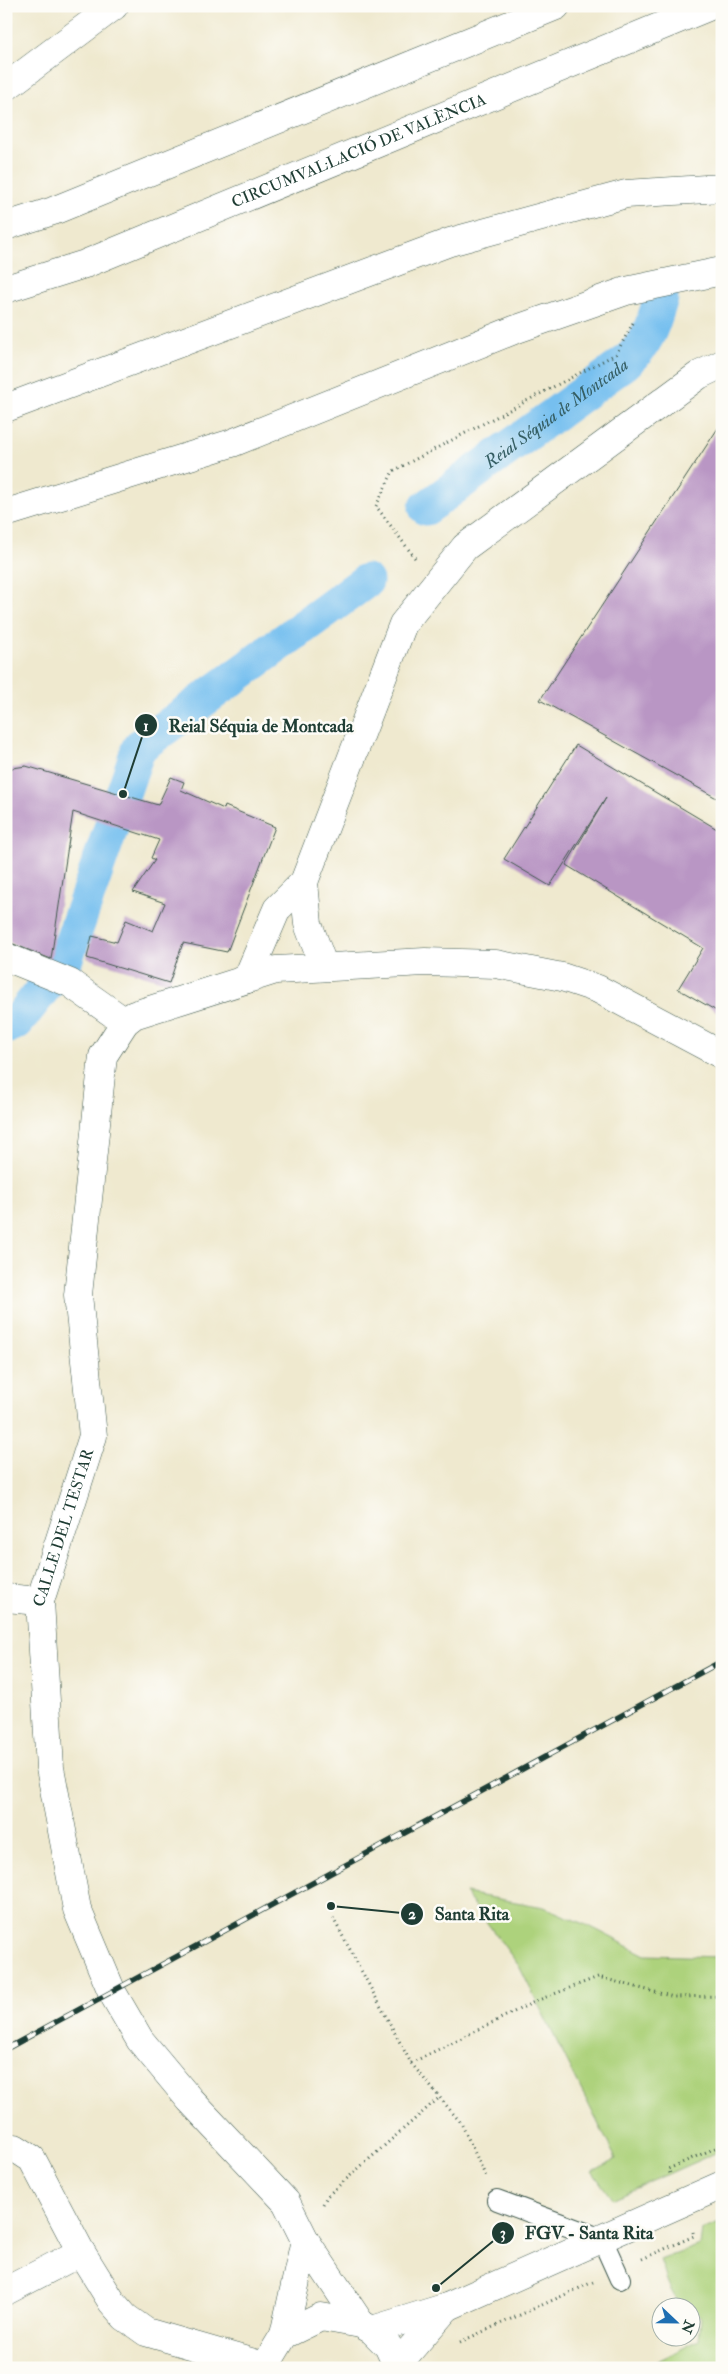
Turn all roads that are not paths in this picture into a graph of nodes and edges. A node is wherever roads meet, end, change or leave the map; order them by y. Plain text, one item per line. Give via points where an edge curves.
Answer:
1 (114, 6) edge
2 (556, 6) edge
3 (710, 6) edge
4 (6, 87) edge
5 (722, 188) edge
6 (6, 226) edge
7 (722, 271) edge
8 (6, 289) edge
9 (722, 364) edge
10 (6, 408) edge
11 (6, 513) edge
12 (304, 882) junction
13 (6, 956) edge
14 (324, 967) junction
15 (248, 979) junction
16 (126, 1022) junction
17 (722, 1055) edge
18 (6, 1598) edge
19 (40, 1601) junction
20 (11, 2148) edge
21 (722, 2184) edge
22 (498, 2200) road end
23 (602, 2239) junction
24 (304, 2240) junction
25 (81, 2252) junction
26 (620, 2279) dead end
27 (6, 2291) edge
28 (447, 2307) junction
29 (366, 2327) junction
30 (284, 2335) junction
31 (397, 2366) edge
32 (264, 2367) edge

1 - 4 main road
2 - 6 main road via 53,210
3 - 8 main road, CIRCUMVAL·LACIÓ DE VALÈNCIA via 85,264
5 - 10 main road via 626,194 450,242
7 - 11 main road via 626,290 514,330 232,443
9 - 12 main road via 699,375 465,547 403,624
12 - 14 main road via 308,924
12 - 15 main road via 277,909
13 - 16 main road via 59,978
14 - 15 main road via 276,970
14 - 17 main road via 425,962 487,964 562,977 598,989
15 - 16 main road via 134,1015
16 - 19 main road, CALLE DEL TESTAR via 103,1056 78,1295 93,1436
18 - 19 main road
19 - 24 main road, CALLE DEL TESTAR via 50,1768 77,1909 112,1992 140,2040 190,2100 286,2202
20 - 25 main road via 32,2159
21 - 23 main road
22 - 23 lane
23 - 26 lane
23 - 28 main road
24 - 29 main road, CALLE DEL TESTAR
24 - 30 main road
25 - 27 main road
25 - 32 main road via 112,2302 125,2317 146,2332
28 - 29 main road
28 - 31 main road
29 - 30 main road via 321,2317
29 - 31 main road, CALLE DEL TESTAR via 388,2346
30 - 32 main road

